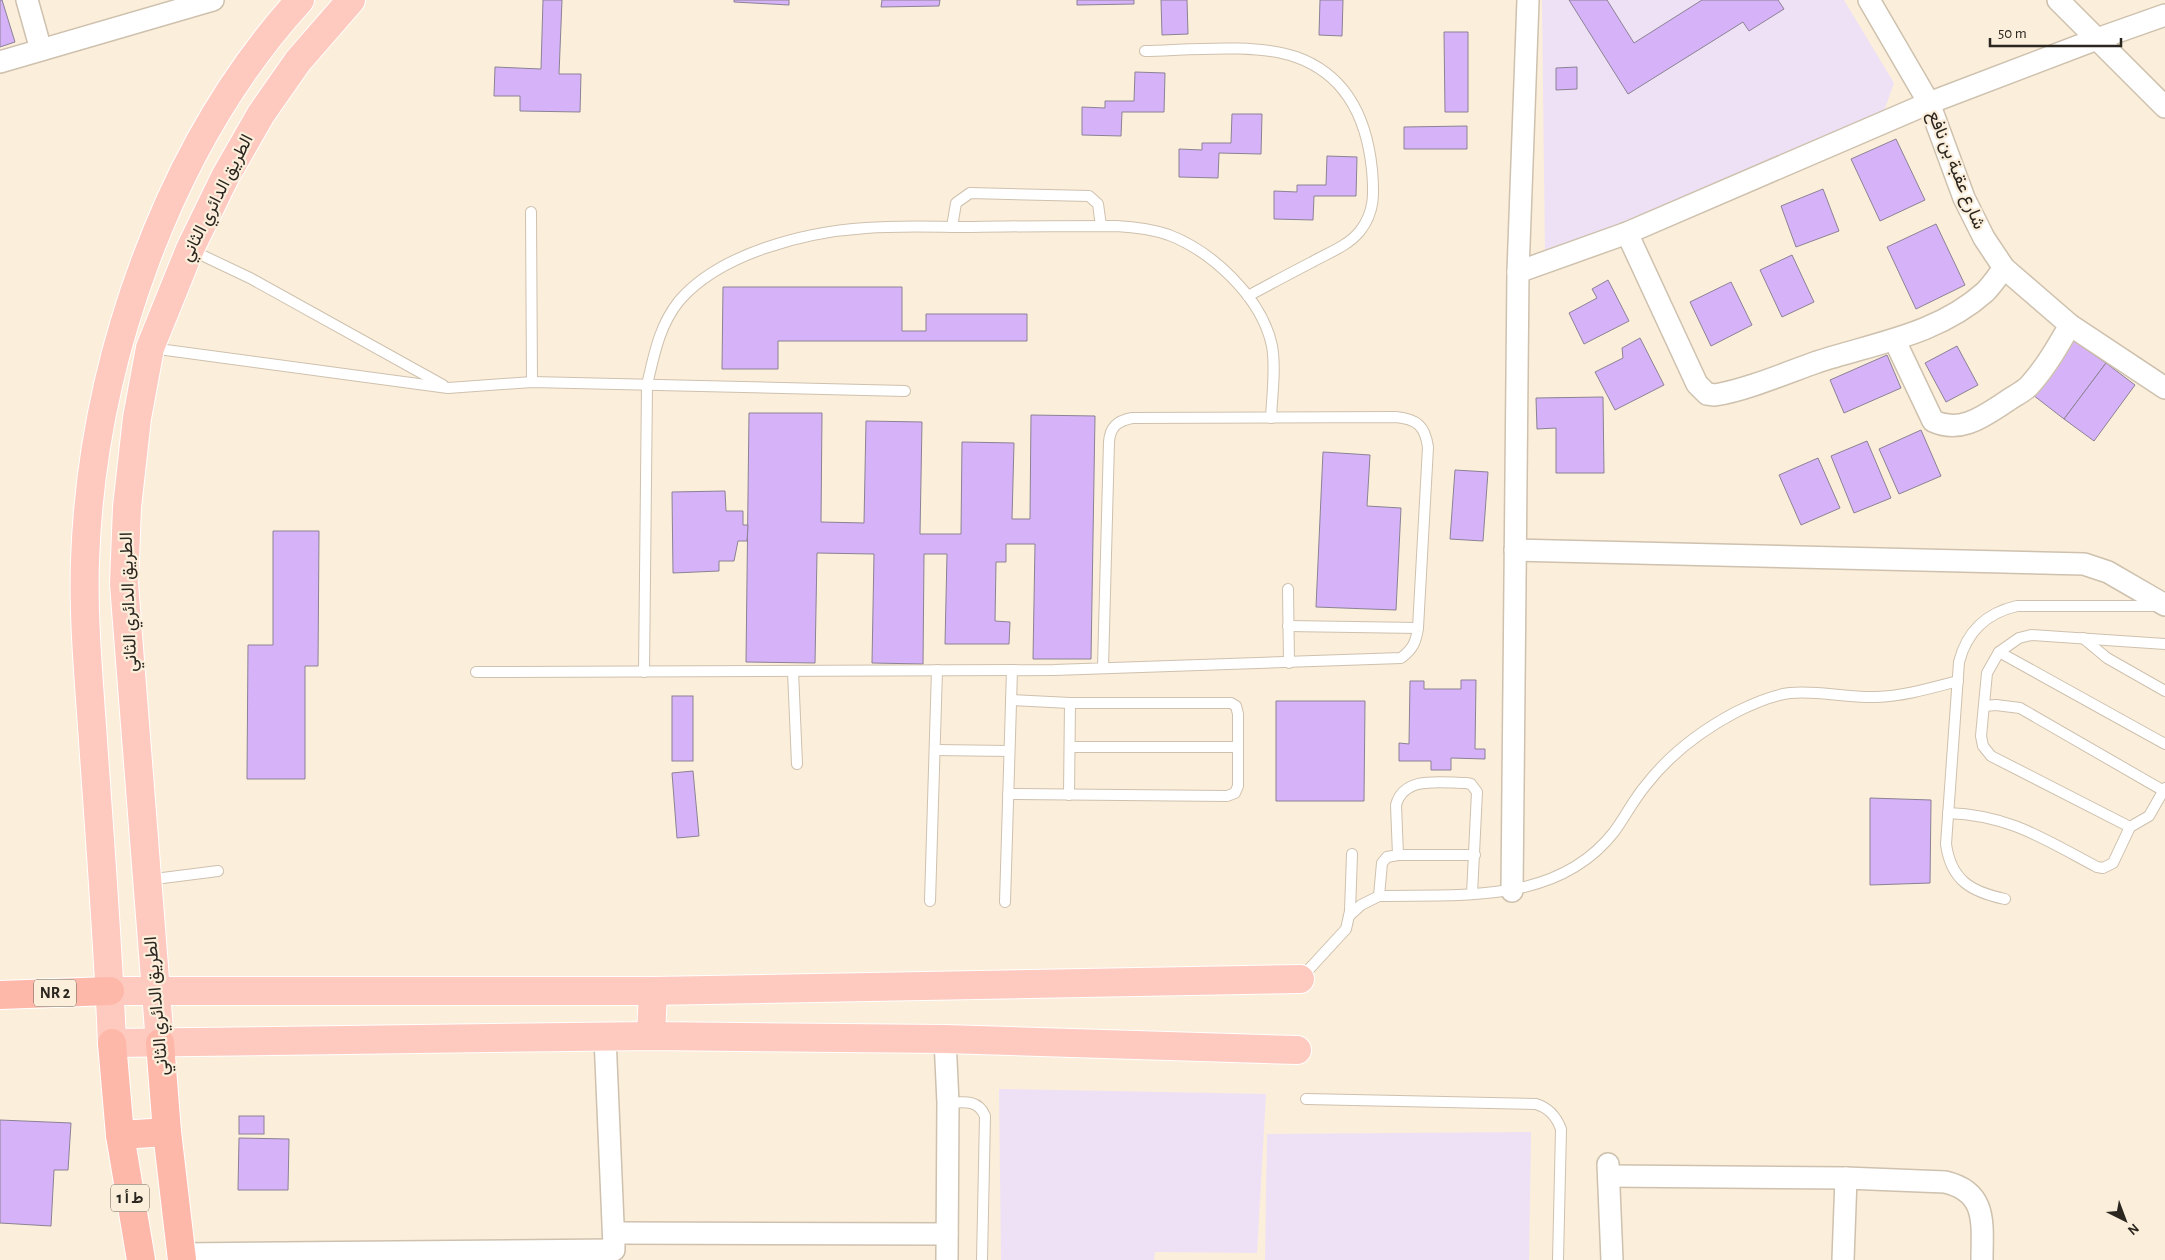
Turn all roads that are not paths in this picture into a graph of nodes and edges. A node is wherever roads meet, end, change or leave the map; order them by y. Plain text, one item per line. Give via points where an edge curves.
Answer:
1 (27, 0) edge
2 (213, 0) edge
3 (300, 0) edge
4 (351, 0) edge
5 (1528, 0) edge
6 (1869, 0) edge
7 (2058, 0) edge
8 (2165, 15) edge
9 (2097, 39) junction
10 (41, 50) junction
11 (1144, 51) dead end
12 (0, 62) edge
13 (1929, 103) junction
14 (2165, 107) edge
15 (531, 212) dead end
16 (1101, 226) junction
17 (952, 227) junction
18 (1627, 233) junction
19 (190, 249) junction
20 (2004, 268) junction
21 (1518, 272) junction
22 (1248, 296) junction
23 (2070, 325) junction
24 (1895, 341) junction
25 (119, 344) junction
26 (150, 348) junction
27 (532, 382) junction
28 (648, 386) junction
29 (448, 388) junction
30 (2165, 388) edge
31 (905, 391) dead end
32 (1271, 418) junction
33 (1515, 550) junction
34 (1288, 589) dead end
35 (2165, 606) edge
36 (1288, 626) junction
37 (1418, 628) junction
38 (2082, 638) junction
39 (2165, 644) edge
40 (1999, 652) junction
41 (1289, 663) junction
42 (1103, 667) junction
43 (937, 670) junction
44 (1012, 670) junction
45 (793, 671) junction
46 (476, 672) dead end
47 (644, 672) junction
48 (1958, 681) junction
49 (2165, 691) edge
50 (1011, 700) junction
51 (1070, 703) junction
52 (1984, 706) junction
53 (2165, 744) edge
54 (1070, 747) junction
55 (1238, 747) junction
56 (935, 750) junction
57 (1009, 751) junction
58 (797, 764) dead end
59 (2164, 790) edge
60 (1008, 794) junction
61 (1069, 795) junction
62 (1948, 813) junction
63 (2130, 827) junction
64 (1352, 854) dead end
65 (1398, 855) junction
66 (1474, 855) junction
67 (218, 871) dead end
68 (146, 880) junction
69 (1512, 891) junction
70 (1472, 894) junction
71 (1380, 896) junction
72 (2005, 899) dead end
73 (930, 901) dead end
74 (1005, 902) dead end
75 (1350, 915) junction
76 (1300, 979) joint
77 (156, 990) junction
78 (110, 991) junction
79 (653, 991) junction
80 (0, 994) edge
81 (651, 1036) junction
82 (605, 1037) junction
83 (945, 1039) junction
84 (112, 1043) junction
85 (160, 1043) junction
86 (1297, 1050) dead end
87 (1306, 1099) dead end
88 (948, 1103) junction
89 (167, 1132) junction
90 (120, 1135) junction
91 (1846, 1178) junction
92 (947, 1234) junction
93 (614, 1248) edge
94 (182, 1257) edge
95 (141, 1260) edge
96 (947, 1260) edge
97 (982, 1260) edge
98 (1558, 1260) edge
99 (1612, 1260) edge
100 (1843, 1260) edge
101 (1982, 1260) edge

1 - 10 street
2 - 10 street
3 - 25 main road via 276,26 214,114 152,244
4 - 19 main road, الطريق الدائري الثاني via 298,61 261,114 225,177
5 - 21 street
6 - 13 street, شارع عقبة بن نافع
7 - 9 street
8 - 9 street
9 - 13 street
9 - 14 street
10 - 12 street
11 - 22 lane via 1251,50 1297,57 1338,85 1356,108 1364,126 1370,146 1373,201 1371,212 1359,232 1340,247
13 - 18 street
13 - 20 street, شارع عقبة بن نافع via 1964,198
15 - 27 lane
16 - 17 lane
16 - 17 lane via 1098,204 1089,196 970,193 956,203
16 - 22 lane via 1152,230 1186,242 1215,263
17 - 28 lane via 866,228 834,232 773,246 730,262 702,279 670,315 657,343
18 - 21 street
18 - 24 street via 1697,384 1706,394 1722,394 1830,358
19 - 26 main road, الطريق الدائري الثاني
19 - 29 lane via 250,278
20 - 23 street, شارع عقبة بن نافع
20 - 24 street via 1986,291 1957,313
21 - 33 street
22 - 32 lane via 1262,317 1272,346
23 - 24 street via 2051,358 2027,388 1981,419 1968,424 1942,425 1933,421
23 - 30 street, شارع عقبة بن نافع
25 - 26 main road
25 - 78 main road via 101,414 89,496 85,562 87,657
26 - 29 lane
26 - 68 main road, الطريق الدائري الثاني via 136,418 127,507 124,584
27 - 28 lane
27 - 29 lane
28 - 31 lane
28 - 47 lane
32 - 37 lane via 1408,418 1426,435
32 - 42 lane via 1132,418 1115,425 1109,442
33 - 35 street via 2077,564 2108,572
33 - 69 street
34 - 36 lane
35 - 48 lane via 2029,605 2004,608 1983,620 1968,639 1959,662
36 - 37 lane
36 - 41 lane
37 - 41 lane via 1416,641 1401,658
38 - 39 lane
38 - 40 lane via 2031,635 2019,638
38 - 49 lane via 2108,658
40 - 52 lane via 1987,673
40 - 53 lane
41 - 42 lane
42 - 44 lane
43 - 44 lane
43 - 45 lane
43 - 56 lane
44 - 50 lane
45 - 47 lane
45 - 58 lane
46 - 47 lane
48 - 62 lane
48 - 69 lane via 1916,692 1875,697 1789,693 1755,703 1686,744 1646,785 1614,832 1595,851 1552,879
50 - 51 lane
50 - 57 lane
51 - 54 lane
51 - 55 lane via 1231,703 1238,710
52 - 59 lane via 2020,708
52 - 63 lane via 1982,741 1986,752
54 - 55 lane
54 - 61 lane
55 - 61 lane via 1238,790 1231,796
56 - 57 lane
56 - 73 lane
57 - 60 lane
59 - 63 lane via 2149,816
60 - 61 lane
60 - 74 lane
62 - 63 lane via 1980,815 2018,826 2103,868 2117,858
62 - 72 lane via 1946,844 1953,868 1973,890
64 - 75 lane
65 - 66 lane
65 - 66 lane via 1396,805 1401,793 1416,784 1466,783 1475,787 1477,792
65 - 71 lane via 1387,857 1382,863
66 - 70 lane
67 - 68 lane
68 - 77 main road, الطريق الدائري الثاني
69 - 70 lane
70 - 71 lane
71 - 75 lane via 1361,904
75 - 76 lane via 1341,936
76 - 79 main road
77 - 78 main road
77 - 79 main road
77 - 85 main road, الطريق الدائري الثاني
78 - 80 highway, NR 2
78 - 84 main road
79 - 81 main road
81 - 82 main road
81 - 83 main road
82 - 85 main road
82 - 93 street
83 - 86 main road
83 - 88 street
84 - 85 main road
84 - 90 highway
85 - 89 highway, الطريق الدائري الثاني
87 - 98 lane via 1536,1104 1545,1107 1558,1120 1561,1129
88 - 92 street
88 - 97 lane via 973,1103 985,1116
89 - 90 highway
89 - 94 highway, الطريق الدائري الثاني
90 - 95 highway, ط أ 1
91 - 99 street via 1609,1170
91 - 100 street
91 - 101 street via 1958,1185 1978,1203 1982,1217
92 - 93 street
92 - 96 street
93 - 94 street

